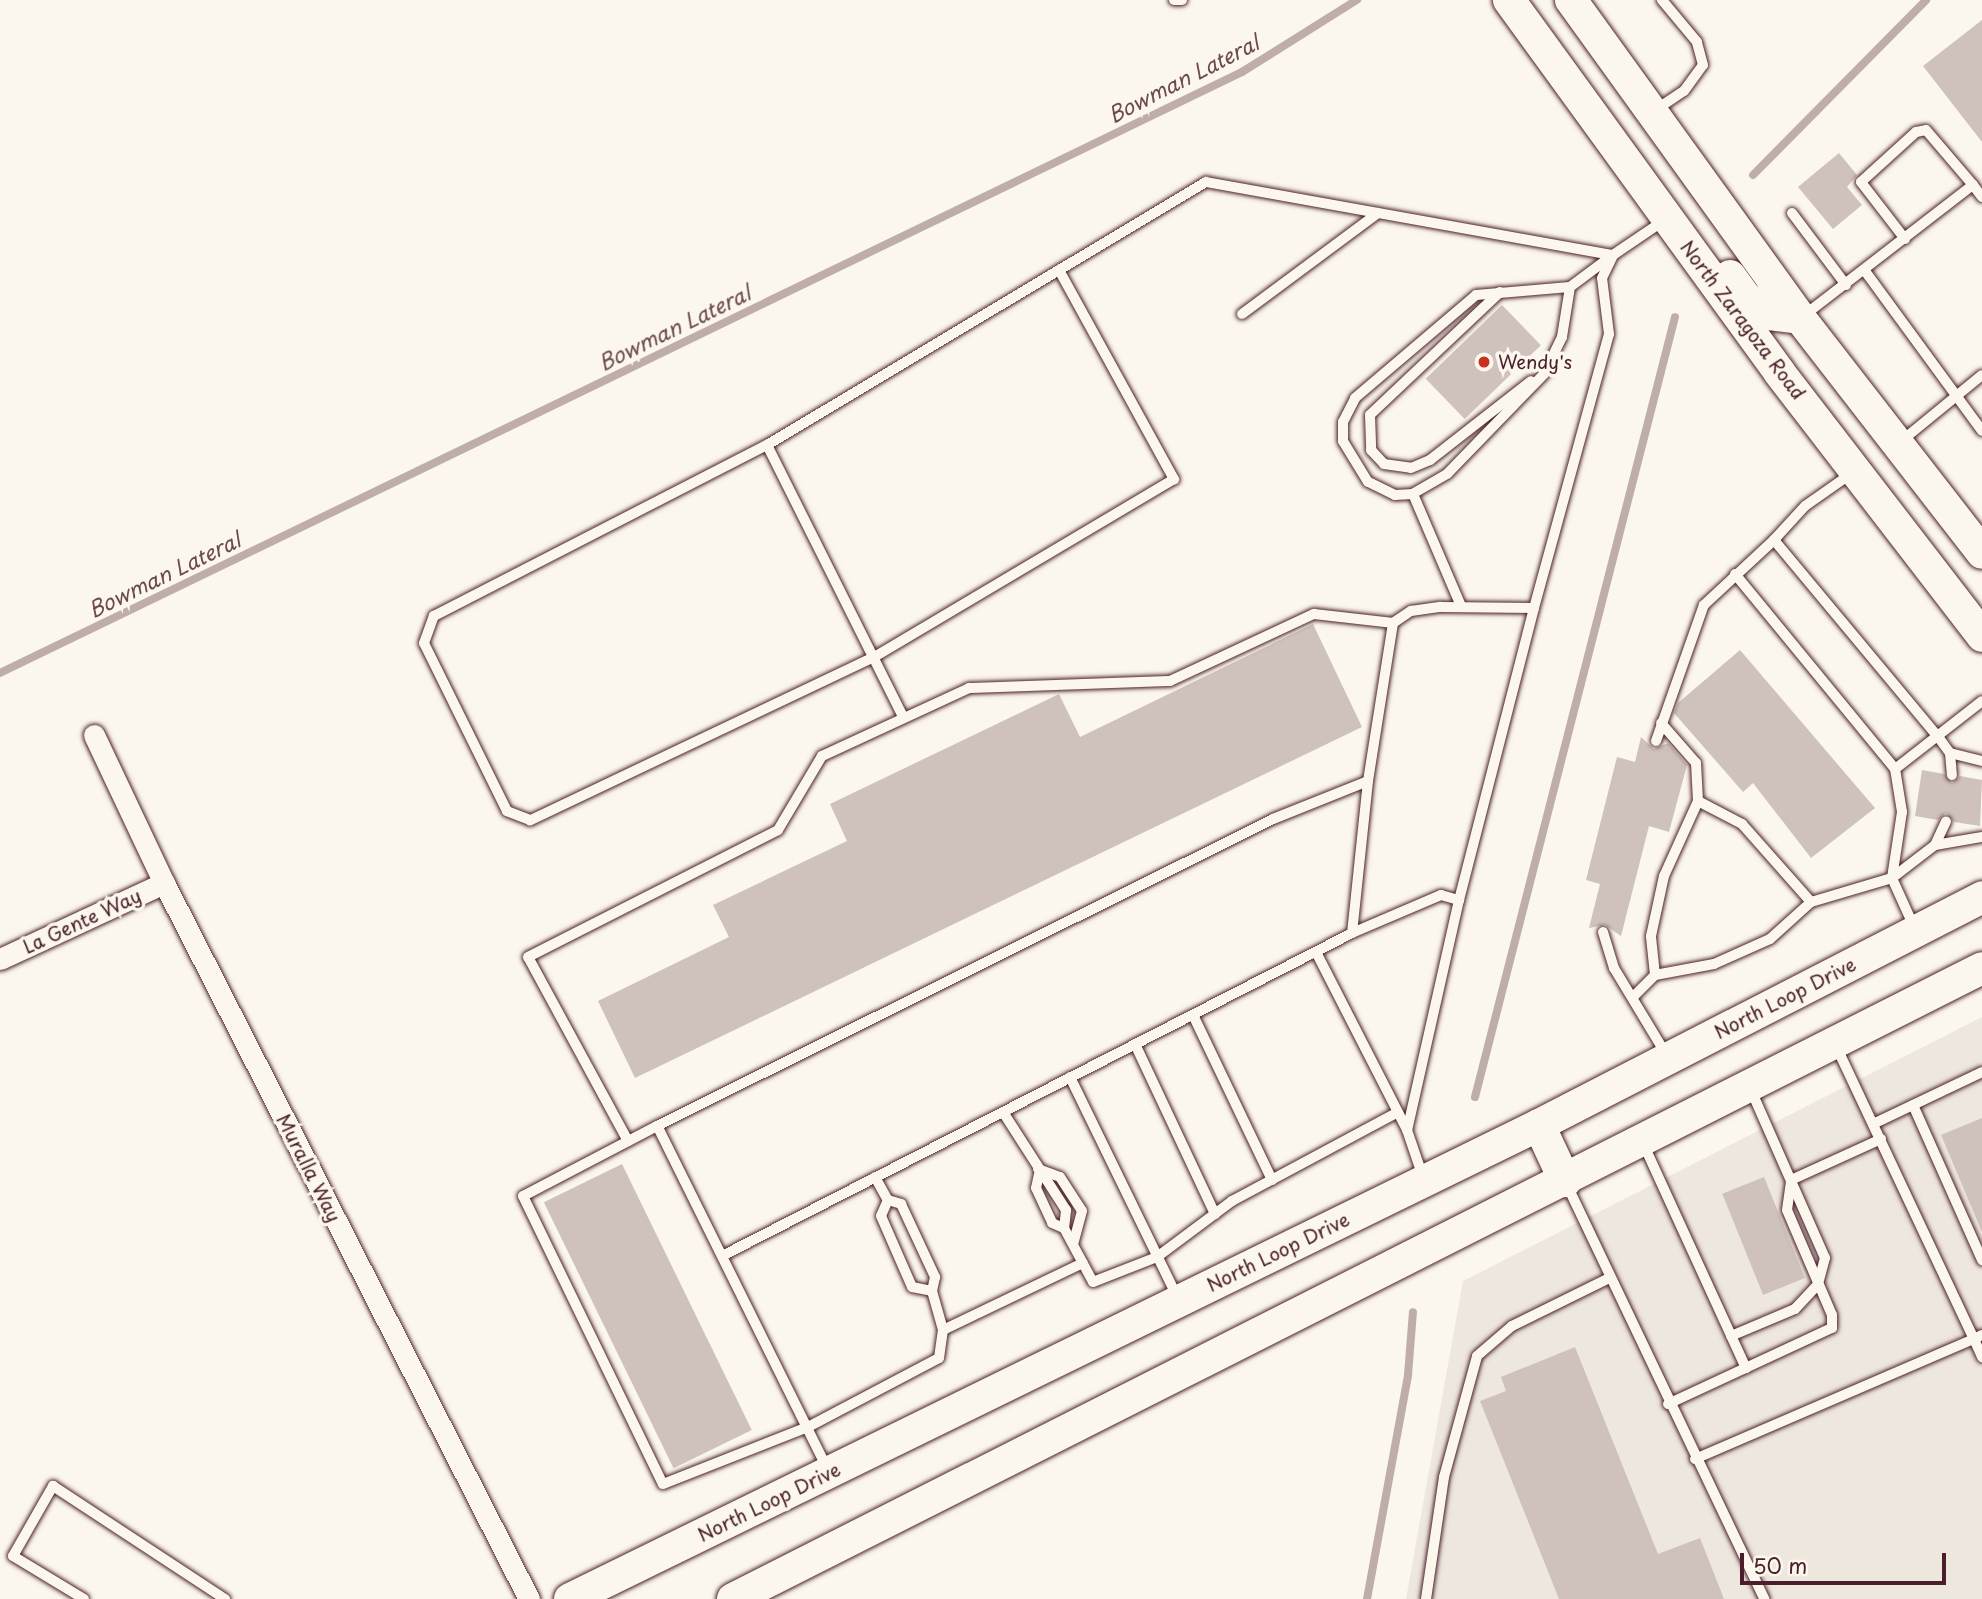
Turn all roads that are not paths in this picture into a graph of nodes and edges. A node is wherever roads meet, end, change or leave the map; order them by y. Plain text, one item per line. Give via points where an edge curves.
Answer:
1 (1174, 0) edge
2 (1182, 0) edge
3 (1509, 0) edge
4 (1662, 0) edge
5 (1579, 2) edge
6 (1565, 77) junction
7 (1652, 113) junction
8 (1973, 185) junction
9 (1982, 197) edge
10 (1378, 213) junction
11 (1791, 213) dead end
12 (1668, 218) junction
13 (1905, 239) junction
14 (1613, 255) junction
15 (1059, 270) junction
16 (1865, 271) junction
17 (1846, 285) junction
18 (1570, 287) junction
19 (1500, 292) junction
20 (1242, 314) dead end
21 (1800, 318) junction
22 (1544, 374) junction
23 (1982, 375) edge
24 (1956, 396) junction
25 (1982, 431) edge
26 (1899, 443) junction
27 (767, 445) junction
28 (1857, 470) junction
29 (1413, 494) junction
30 (1774, 540) junction
31 (1982, 553) edge
32 (1735, 574) junction
33 (1461, 606) junction
34 (1534, 608) junction
35 (1393, 623) junction
36 (1982, 636) edge
37 (874, 657) junction
38 (1982, 701) edge
39 (904, 718) junction
40 (1661, 723) junction
41 (94, 735) dead end
42 (1939, 738) junction
43 (1656, 741) dead end
44 (1950, 753) junction
45 (1982, 761) edge
46 (1895, 769) junction
47 (1952, 775) dead end
48 (1368, 781) junction
49 (1698, 801) junction
50 (1946, 821) dead end
51 (1982, 837) edge
52 (1936, 845) junction
53 (1892, 878) junction
54 (163, 883) junction
55 (1982, 897) edge
56 (1459, 900) junction
57 (1811, 902) junction
58 (1916, 931) junction
59 (1603, 932) dead end
60 (1352, 933) junction
61 (1316, 952) junction
62 (0, 959) edge
63 (1982, 968) edge
64 (1654, 975) junction
65 (1634, 996) junction
66 (1193, 1015) junction
67 (1833, 1040) junction
68 (1135, 1044) junction
69 (1668, 1058) junction
70 (1982, 1072) edge
71 (1070, 1077) junction
72 (1748, 1085) junction
73 (1913, 1105) junction
74 (1003, 1112) junction
75 (1398, 1112) junction
76 (1873, 1124) junction
77 (1539, 1125) junction
78 (657, 1126) junction
79 (1407, 1130) junction
80 (1881, 1139) junction
81 (1642, 1140) junction
82 (628, 1141) junction
83 (1037, 1171) junction
84 (875, 1177) junction
85 (1272, 1180) junction
86 (1791, 1180) junction
87 (1424, 1181) junction
88 (1565, 1181) junction
89 (888, 1200) junction
90 (1215, 1214) junction
91 (1065, 1228) junction
92 (1073, 1244) junction
93 (722, 1256) junction
94 (1157, 1257) junction
95 (1982, 1260) edge
96 (1083, 1263) junction
97 (1609, 1278) junction
98 (1818, 1284) junction
99 (932, 1291) junction
100 (1179, 1301) junction
101 (943, 1330) junction
102 (1731, 1336) junction
103 (1978, 1337) edge
104 (1982, 1356) edge
105 (1746, 1368) junction
106 (1668, 1404) junction
107 (808, 1427) junction
108 (1695, 1459) junction
109 (830, 1472) junction
110 (84, 1599) edge
111 (225, 1599) edge
112 (529, 1599) edge
113 (570, 1599) edge
114 (733, 1599) edge
115 (1426, 1599) edge
116 (1764, 1599) edge

1 - 2 lane
3 - 6 main road, North Zaragoza Road
4 - 7 lane via 1697,42 1703,65 1684,92
5 - 7 main road
6 - 12 main road, North Zaragoza Road
6 - 21 main road via 1599,95 1745,297 1769,314
7 - 21 main road
8 - 9 lane
8 - 13 lane
8 - 13 lane via 1926,130 1916,132 1861,182
10 - 14 lane
10 - 15 lane via 1206,182
10 - 20 lane
11 - 17 lane
12 - 14 lane
12 - 28 main road, North Zaragoza Road
13 - 16 lane
14 - 18 lane
14 - 34 lane via 1602,278 1609,334 1600,377
15 - 27 lane
15 - 37 lane via 1174,479
16 - 17 lane
16 - 24 lane
17 - 21 lane
18 - 19 lane
18 - 22 lane via 1562,337
19 - 22 lane via 1379,405 1367,432 1371,450 1384,464 1411,468 1430,460
19 - 29 lane via 1476,295 1355,398 1343,422 1351,463 1368,482 1395,495
21 - 26 main road
22 - 29 lane via 1447,474
23 - 24 lane
24 - 25 lane
24 - 26 lane
26 - 31 main road
27 - 37 lane
27 - 37 lane via 434,616 424,643 507,811 530,820
28 - 30 lane via 1805,506
28 - 36 main road, North Zaragoza Road
29 - 33 lane
30 - 32 lane
30 - 42 lane
32 - 40 lane via 1704,605
32 - 46 lane
33 - 34 lane
33 - 35 lane via 1411,611
34 - 56 lane
35 - 39 lane via 1314,614 1170,681 969,688
35 - 48 lane
37 - 39 lane
38 - 42 lane
39 - 82 lane via 822,756 778,830 527,957
40 - 43 lane
40 - 49 lane via 1696,763
41 - 54 street, Muralla Way
42 - 44 lane
42 - 46 lane
44 - 45 lane
44 - 47 lane
46 - 53 lane via 1902,813
48 - 60 lane
48 - 78 lane via 1261,825
49 - 57 lane via 1742,824
49 - 64 lane via 1664,876 1651,936
50 - 52 lane
51 - 52 lane
52 - 53 lane
53 - 57 lane
53 - 58 lane
54 - 62 street, La Gente Way
54 - 112 street, Muralla Way
55 - 58 main road, North Loop Drive
56 - 60 lane via 1441,895
56 - 79 lane
57 - 64 lane via 1770,939 1714,964
58 - 69 main road, North Loop Drive
59 - 65 lane via 1603,946
60 - 61 lane
61 - 66 lane
61 - 75 lane
63 - 67 main road
64 - 65 lane
65 - 69 lane
66 - 68 lane
66 - 85 lane
67 - 72 main road
67 - 76 lane
68 - 71 lane
68 - 90 lane
69 - 77 main road, North Loop Drive
70 - 73 lane
71 - 74 lane
71 - 94 lane
72 - 81 main road
72 - 86 lane
73 - 76 lane
73 - 95 lane
74 - 83 lane
74 - 84 lane
75 - 79 lane
75 - 85 lane
76 - 80 lane
77 - 87 main road, North Loop Drive
77 - 88 main road
78 - 82 lane
78 - 93 lane
79 - 87 lane
80 - 86 lane
80 - 103 lane
81 - 88 main road
81 - 102 lane
82 - 107 lane via 523,1195 663,1484
83 - 91 lane via 1066,1210
83 - 91 lane via 1036,1188 1052,1223
83 - 92 lane via 1060,1177 1082,1211
84 - 89 lane
84 - 93 lane
85 - 90 lane
86 - 98 lane via 1787,1210
86 - 98 lane via 1825,1258
87 - 100 main road, North Loop Drive
88 - 97 lane
88 - 114 main road
89 - 99 lane via 901,1204 935,1277
89 - 99 lane via 881,1216 912,1287
90 - 94 lane
91 - 92 lane
92 - 96 lane
93 - 107 lane
94 - 96 lane via 1093,1282
94 - 100 lane
96 - 101 lane
97 - 106 lane
97 - 115 lane via 1513,1326 1477,1356 1444,1477
98 - 102 lane via 1795,1309
98 - 105 lane via 1832,1328
99 - 101 lane
100 - 109 main road, North Loop Drive
101 - 107 lane via 939,1358
102 - 105 lane
103 - 104 lane
103 - 108 lane
105 - 106 lane
106 - 108 lane
107 - 109 lane
108 - 116 lane
109 - 113 main road, North Loop Drive
110 - 111 lane via 13,1556 53,1486

